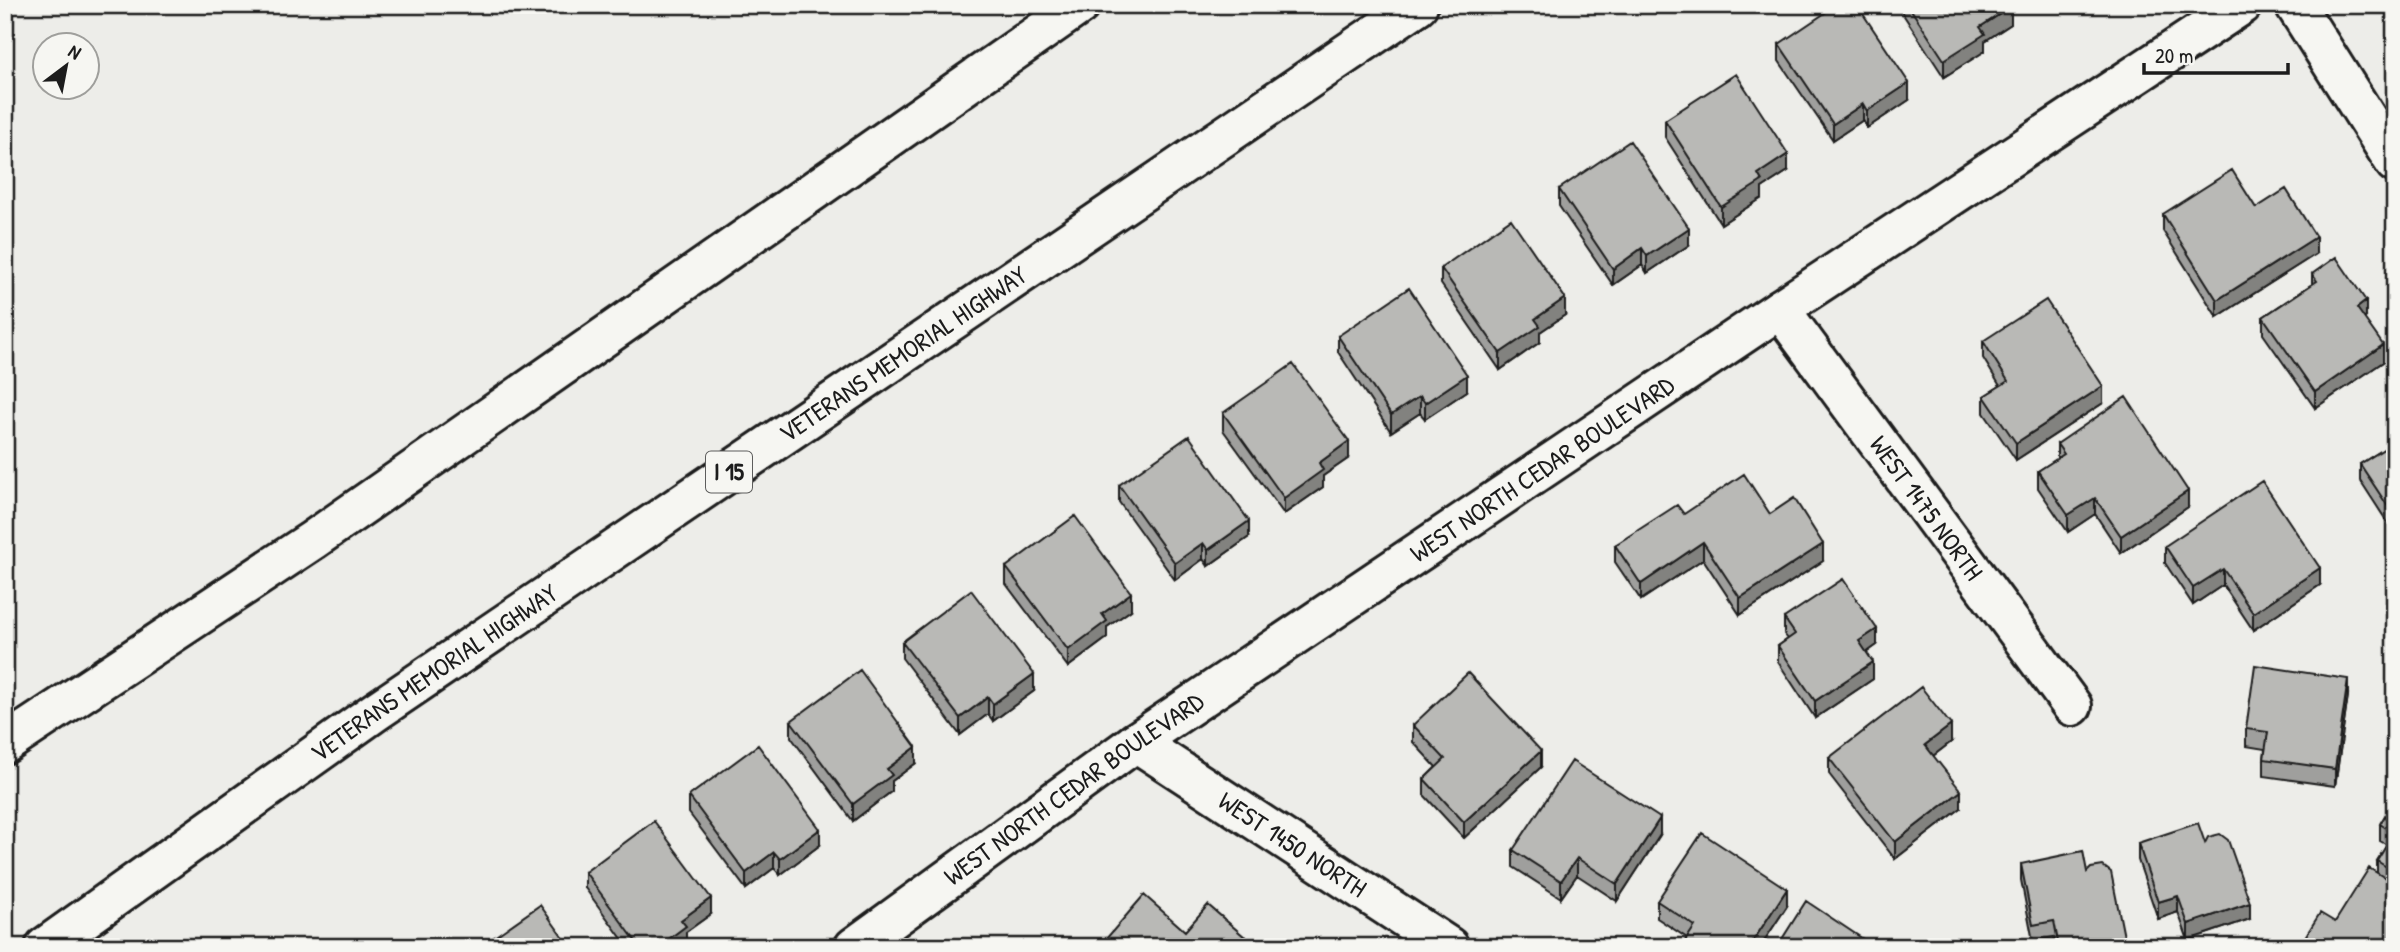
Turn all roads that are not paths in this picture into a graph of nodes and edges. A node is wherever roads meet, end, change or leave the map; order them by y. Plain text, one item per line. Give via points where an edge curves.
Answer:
1 (1080, 5) edge
2 (1418, 5) edge
3 (2242, 5) edge
4 (2295, 5) edge
5 (2395, 163) edge
6 (1780, 309) junction
7 (2072, 706) dead end
8 (1136, 742) junction
9 (5, 744) edge
10 (45, 947) edge
11 (854, 947) edge
12 (1450, 947) edge

1 - 9 main road via 313,541
2 - 10 main road, VETERANS MEMORIAL HIGHWAY / I 15 via 375,712
3 - 6 main road, WEST NORTH CEDAR BOULEVARD
4 - 5 main road
6 - 7 main road, WEST 1475 NORTH
6 - 8 main road, WEST NORTH CEDAR BOULEVARD
8 - 11 main road, WEST NORTH CEDAR BOULEVARD
8 - 12 main road, WEST 1450 NORTH

